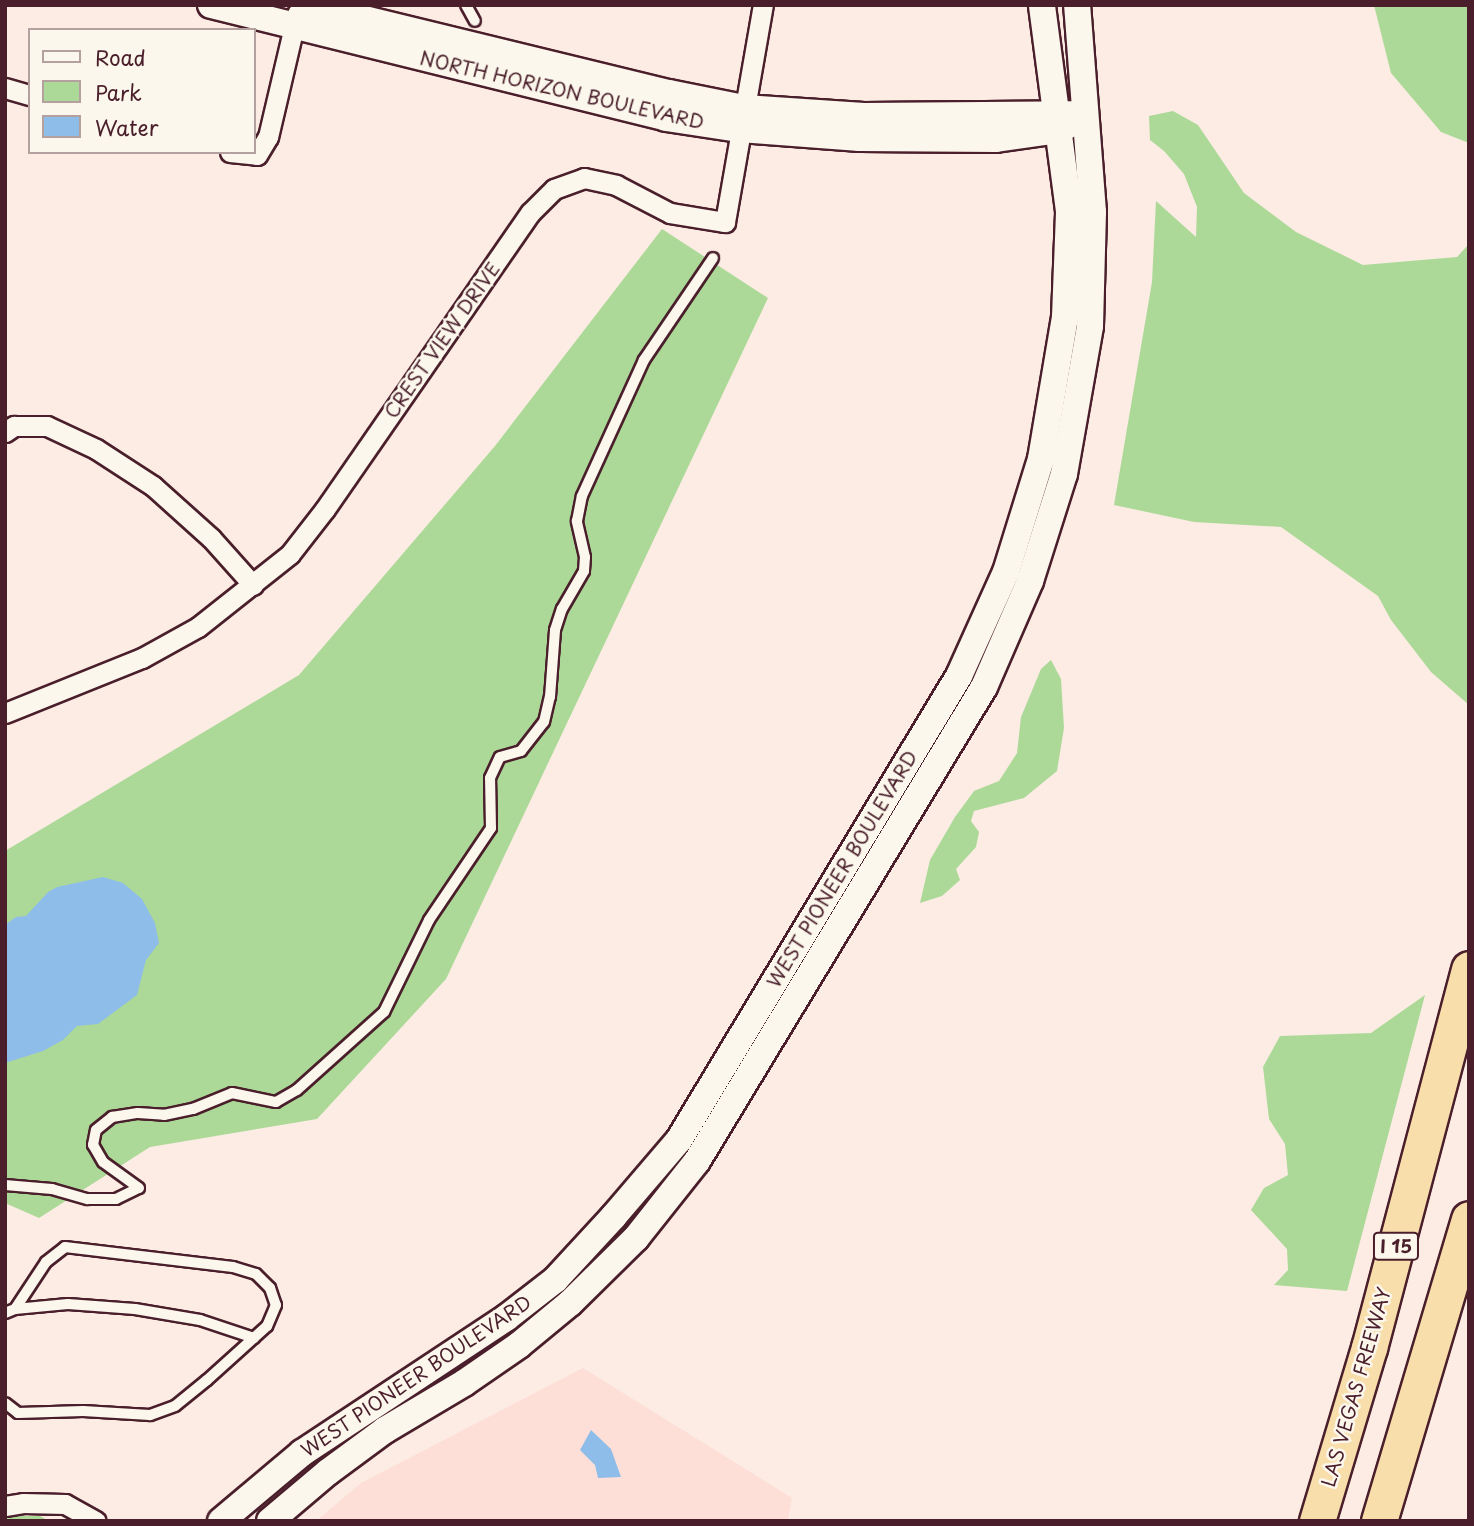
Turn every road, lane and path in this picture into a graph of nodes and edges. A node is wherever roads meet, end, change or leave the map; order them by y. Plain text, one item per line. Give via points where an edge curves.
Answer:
1 (212, 5) edge
2 (466, 5) edge
3 (763, 5) edge
4 (1042, 5) edge
5 (1077, 5) edge
6 (300, 12) edge
7 (475, 21) dead end
8 (5, 88) edge
9 (28, 94) edge
10 (1087, 115) junction
11 (742, 119) junction
12 (1058, 121) junction
13 (248, 154) edge
14 (713, 258) dead end
15 (5, 432) edge
16 (253, 585) junction
17 (5, 713) edge
18 (1469, 969) edge
19 (5, 1185) edge
20 (1469, 1219) edge
21 (1455, 1274) junction
22 (10, 1311) edge
23 (254, 1338) junction
24 (5, 1404) edge
25 (5, 1506) edge
26 (96, 1521) edge
27 (221, 1521) edge
28 (270, 1521) edge
29 (1317, 1521) edge
30 (1379, 1521) edge
31 (1399, 1521) edge

1 - 6 main road, NORTH HORIZON BOULEVARD
2 - 7 lane
3 - 11 street, CREST VIEW DRIVE
4 - 12 main road, WEST PIONEER BOULEVARD
5 - 10 main road, WEST PIONEER BOULEVARD
6 - 11 main road, NORTH HORIZON BOULEVARD via 666,118
6 - 13 street via 268,136 257,155
8 - 9 street
10 - 12 main road, NORTH HORIZON BOULEVARD
10 - 28 main road, WEST PIONEER BOULEVARD via 1093,212 1090,326 1064,474 1030,581 984,687 697,1161 636,1238 519,1345 385,1430
11 - 12 main road, NORTH HORIZON BOULEVARD via 860,138 996,139
11 - 16 street, CREST VIEW DRIVE via 725,222 670,213 616,185 584,177 554,189 530,213 325,509 290,554
12 - 27 main road, WEST PIONEER BOULEVARD via 1069,212 1065,317 1041,459 1006,572 959,676 679,1140 614,1216 555,1280 506,1318 302,1453
14 - 19 lane via 644,360 582,496 577,521 584,571 555,630 544,722 521,751 500,757 490,778 491,828 429,920 384,1012 297,1090 275,1102 232,1093 164,1115 111,1117 96,1130 93,1145 103,1162 139,1188 116,1199 88,1199 52,1189
15 - 16 street via 14,426 47,426 96,449 153,486 211,538
16 - 17 street, CREST VIEW DRIVE via 198,627 142,658
18 - 29 highway, LAS VEGAS FREEWAY / I 15 via 1370,1348
20 - 21 highway
21 - 30 highway
21 - 31 highway via 1448,1322
22 - 23 lane via 68,1304 135,1308 200,1320
22 - 23 lane via 46,1262 65,1247 233,1267 256,1274 270,1288 276,1305 267,1326
23 - 24 lane via 176,1406 149,1415 18,1413
25 - 26 street via 65,1504

